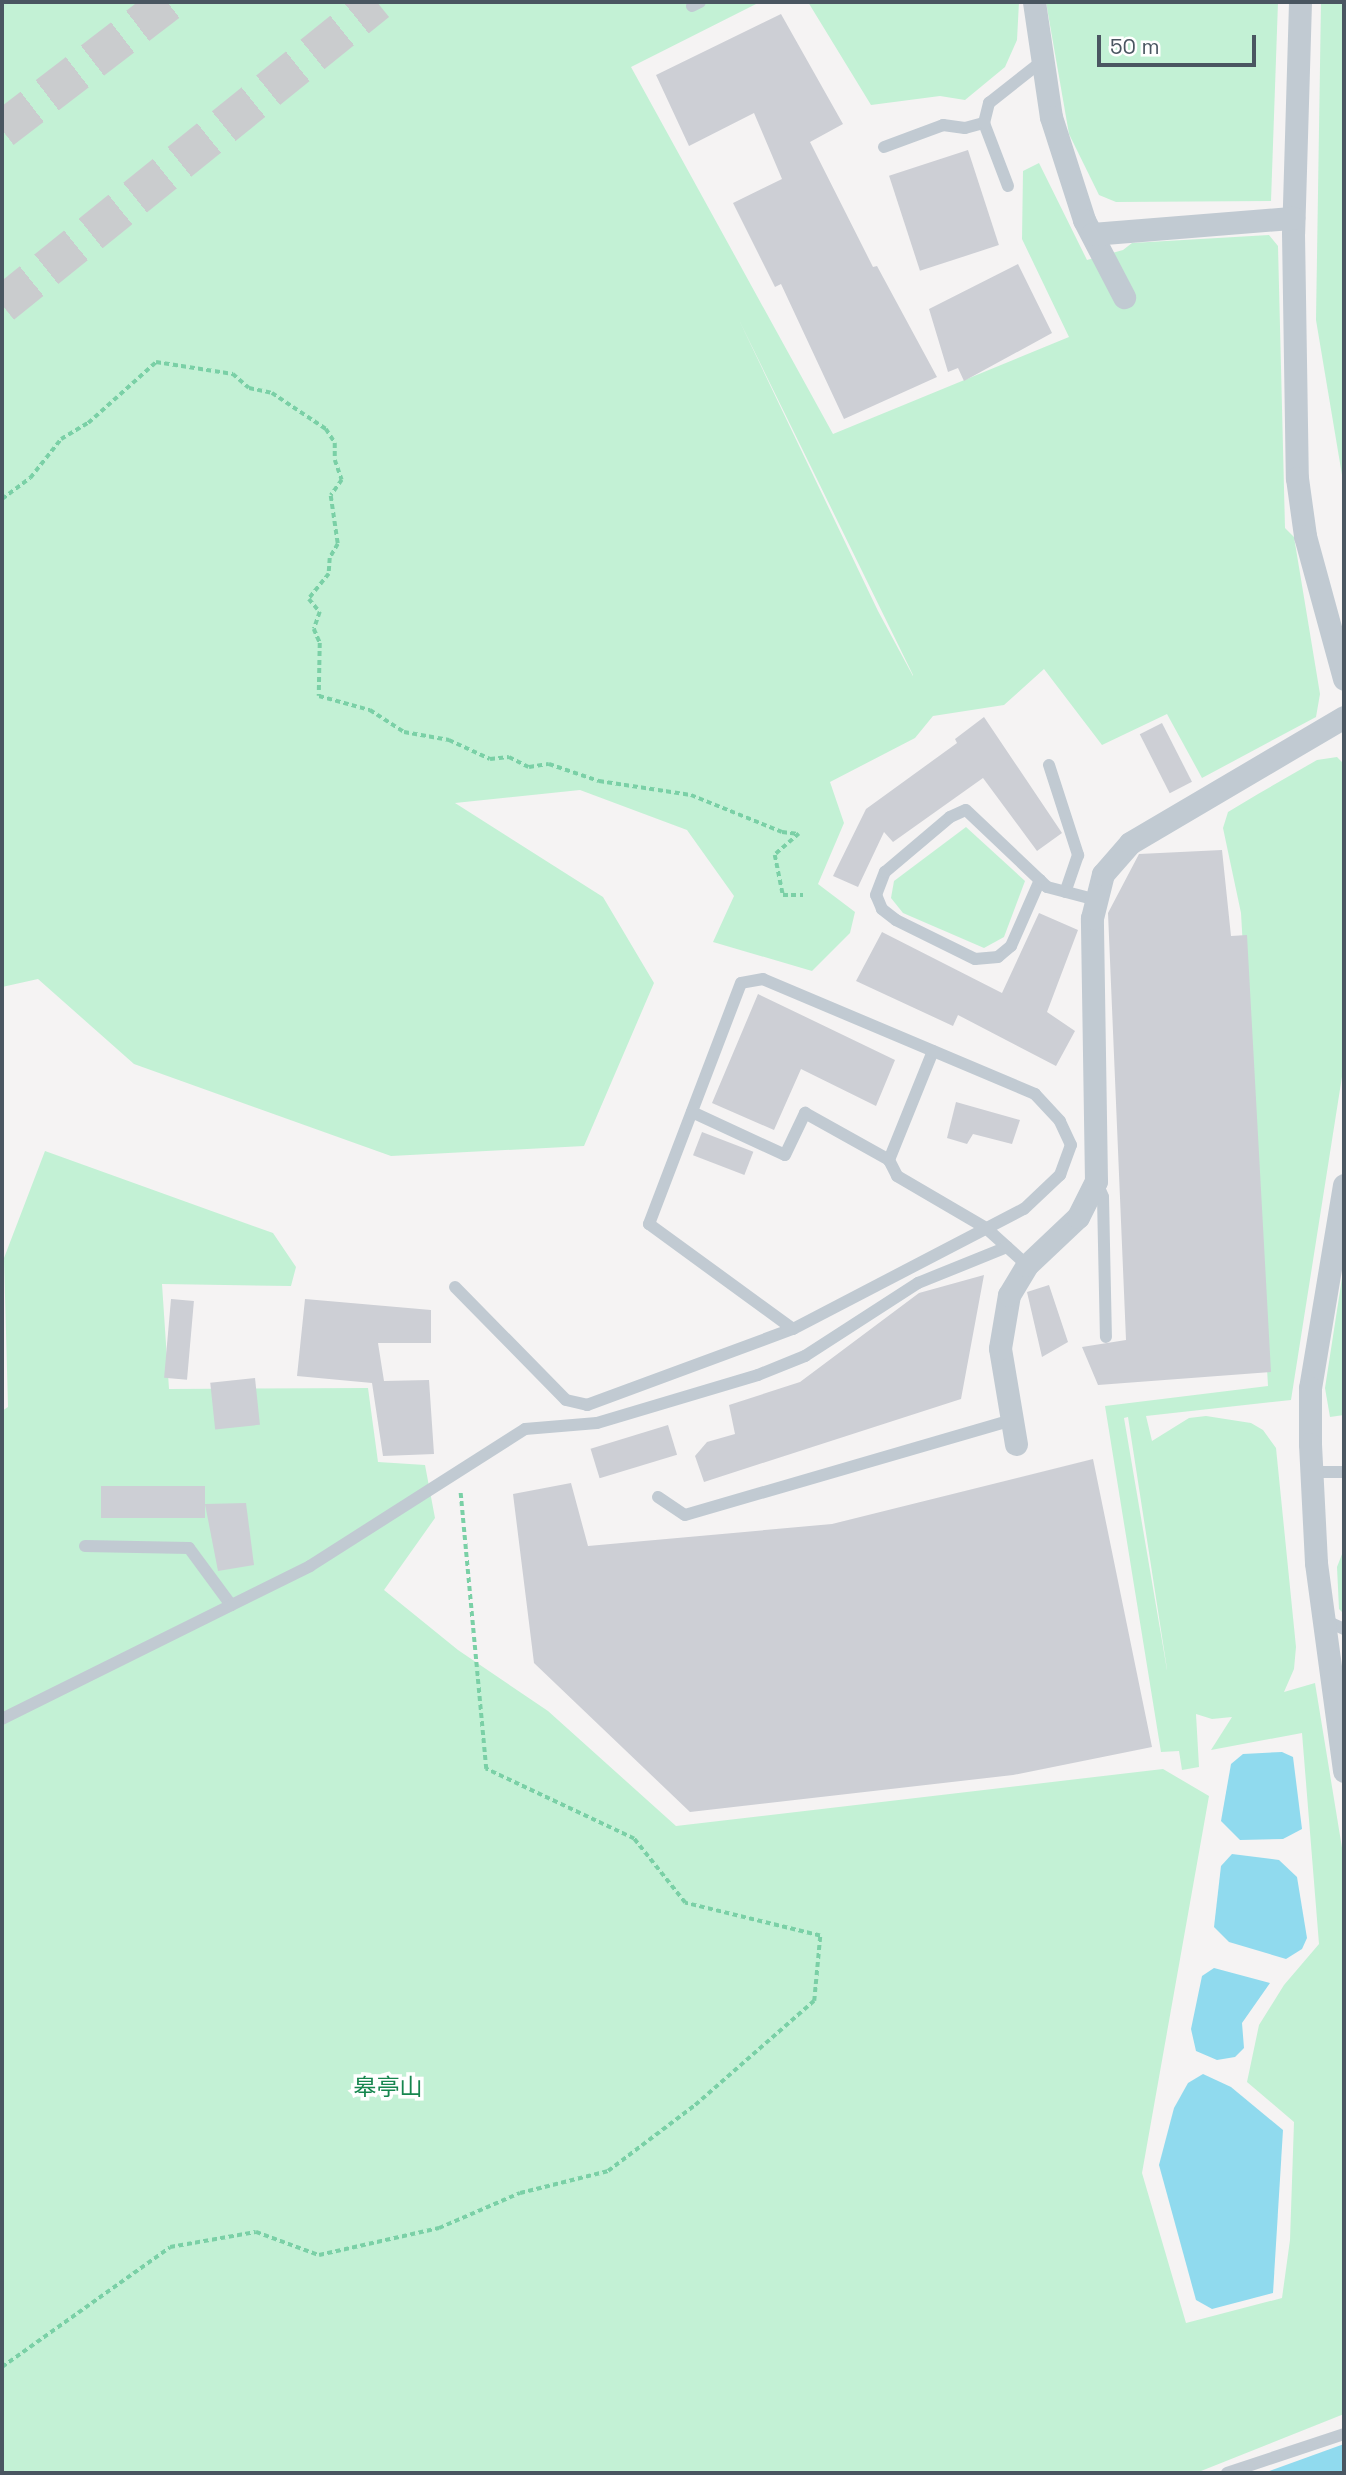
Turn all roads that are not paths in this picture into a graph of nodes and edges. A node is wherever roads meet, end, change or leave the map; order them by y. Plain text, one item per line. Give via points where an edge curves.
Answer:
1 (1034, 2) edge
2 (1300, 2) edge
3 (1041, 62) junction
4 (984, 124) junction
5 (884, 147) dead end
6 (1008, 186) dead end
7 (1293, 218) junction
8 (1092, 234) junction
9 (1124, 297) dead end
10 (1344, 680) edge
11 (1344, 717) edge
12 (1049, 765) dead end
13 (1040, 880) junction
14 (1065, 892) junction
15 (1097, 900) junction
16 (933, 1051) junction
17 (692, 1112) junction
18 (890, 1160) junction
19 (1096, 1181) junction
20 (1344, 1185) edge
21 (986, 1228) junction
22 (1007, 1247) junction
23 (1027, 1265) junction
24 (454, 1287) dead end
25 (793, 1329) junction
26 (1106, 1337) dead end
27 (1012, 1420) junction
28 (1016, 1444) dead end
29 (1311, 1472) junction
30 (1344, 1472) edge
31 (658, 1497) dead end
32 (85, 1546) dead end
33 (231, 1605) junction
34 (1334, 1625) edge
35 (2, 1719) edge
36 (1344, 1771) edge
37 (1344, 2434) edge
38 (1227, 2473) edge

1 - 3 street
2 - 7 street
3 - 4 lane via 989,103
3 - 8 street via 1051,117
4 - 5 lane via 965,128 943,125
4 - 6 lane
7 - 8 street
7 - 10 street via 1297,478 1305,536
8 - 9 street
11 - 15 street via 1130,843 1103,874
12 - 14 lane via 1079,855
13 - 13 lane via 966,810 950,817 885,872 876,895 882,909 896,920 975,959 998,957 1011,946
13 - 14 lane
14 - 15 lane
15 - 19 street via 1092,918
16 - 17 lane via 763,979 741,983
16 - 18 lane
16 - 21 lane via 1035,1094 1060,1121 1071,1145 1060,1175 1024,1209
17 - 18 lane via 785,1155 805,1113
17 - 25 lane via 649,1224
18 - 21 lane via 897,1176
19 - 23 street via 1078,1217
19 - 26 lane via 1103,1197
20 - 29 street via 1310,1388
21 - 22 lane
21 - 25 lane
22 - 23 lane
22 - 33 lane via 918,1283 805,1356 597,1423 525,1429 310,1566
23 - 27 street via 1009,1295 1000,1348
24 - 25 lane via 566,1400 587,1405
27 - 28 street
27 - 31 lane via 685,1515
29 - 30 lane
29 - 34 street
32 - 33 lane via 189,1548
33 - 35 lane
34 - 36 street
37 - 38 lane

